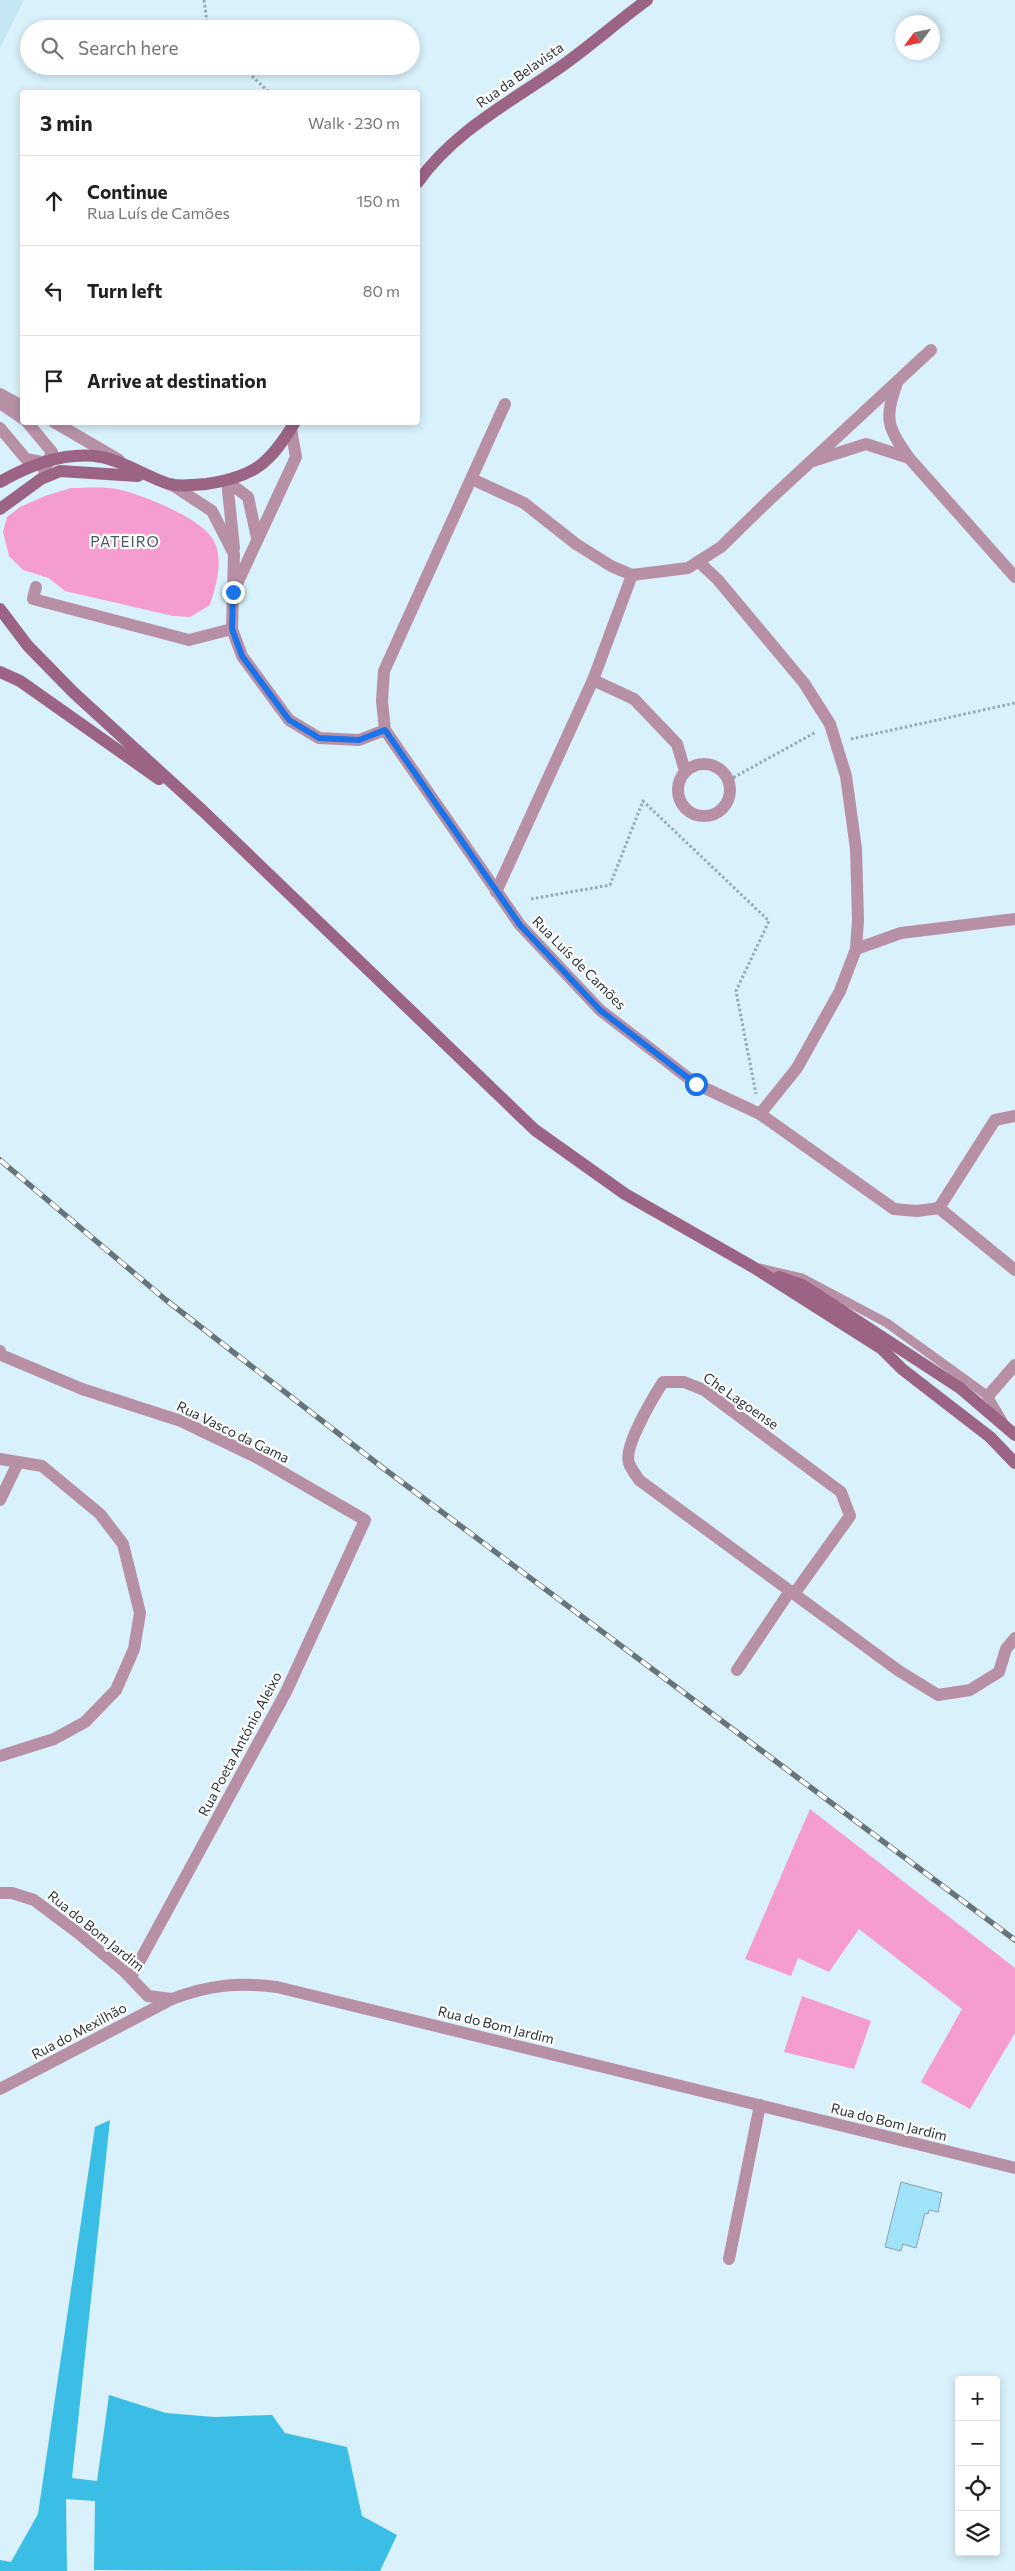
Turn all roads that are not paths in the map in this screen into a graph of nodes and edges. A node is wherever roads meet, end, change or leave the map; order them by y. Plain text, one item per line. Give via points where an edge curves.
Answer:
1 (646, 0) edge
2 (420, 179) edge
3 (931, 350) dead end
4 (897, 381) junction
5 (0, 394) edge
6 (0, 402) edge
7 (505, 404) dead end
8 (20, 405) edge
9 (20, 417) edge
10 (30, 425) edge
11 (59, 425) edge
12 (293, 426) edge
13 (0, 428) edge
14 (909, 458) junction
15 (46, 462) junction
16 (809, 463) junction
17 (60, 472) junction
18 (147, 476) junction
19 (40, 479) junction
20 (472, 479) junction
21 (227, 481) junction
22 (0, 482) edge
23 (171, 484) junction
24 (0, 510) edge
25 (257, 538) junction
26 (234, 554) junction
27 (699, 562) junction
28 (632, 575) junction
29 (1015, 577) edge
30 (36, 587) dead end
31 (233, 592) junction
32 (0, 609) edge
33 (232, 629) junction
34 (0, 672) edge
35 (593, 680) junction
36 (385, 730) junction
37 (685, 771) junction
38 (203, 811) junction
39 (496, 892) junction
40 (1015, 920) edge
41 (856, 949) junction
42 (760, 1114) junction
43 (1015, 1116) edge
44 (939, 1208) junction
45 (753, 1267) junction
46 (1015, 1270) edge
47 (0, 1354) edge
48 (1015, 1365) edge
49 (988, 1396) junction
50 (1013, 1433) edge
51 (0, 1459) edge
52 (18, 1463) junction
53 (1015, 1463) edge
54 (0, 1500) edge
55 (365, 1520) joint
56 (792, 1592) junction
57 (1015, 1638) edge
58 (1015, 1647) edge
59 (737, 1670) dead end
60 (999, 1672) junction
61 (0, 1756) edge
62 (0, 1893) edge
63 (131, 1977) junction
64 (172, 1999) junction
65 (0, 2089) edge
66 (760, 2105) junction
67 (1015, 2168) edge
68 (728, 2260) dead end

1 - 2 main road, Rua da Belavista via 560,67 491,112 435,158
3 - 4 street
4 - 14 street via 888,407 891,432
4 - 16 street
5 - 8 street
6 - 9 street
7 - 20 street
10 - 15 street via 52,452
11 - 18 street
12 - 21 main road via 272,456 251,473
12 - 25 street via 296,457
13 - 15 street via 26,459
14 - 16 street via 866,444
14 - 29 street
15 - 17 street
15 - 18 main road via 61,457 102,457
15 - 19 street
15 - 22 main road via 26,467
16 - 27 street via 721,547
17 - 18 main road
17 - 19 main road
18 - 23 main road
19 - 24 main road
20 - 28 street via 524,503 576,544
20 - 36 street via 384,671 382,701
21 - 23 main road
21 - 25 street via 248,497
21 - 26 street
23 - 26 street via 212,511
25 - 31 street
26 - 31 street
27 - 28 street via 688,568
27 - 41 street via 718,580 804,683 830,724 846,776 856,849
28 - 35 street
30 - 33 street via 33,598 189,640
31 - 33 street
32 - 38 main road via 28,646 73,692
33 - 36 street via 242,656 289,720 319,738 359,740
34 - 38 main road via 20,681
35 - 37 street via 634,699 677,744
35 - 39 street
36 - 39 street, Rua Luís de Camões
37 - 37 street via 701,764 718,767 729,780 730,797 726,805 704,817 688,810 678,796 680,778
38 - 45 main road via 535,1130 625,1194
39 - 42 street, Rua Luís de Camões via 520,925 600,1010 696,1084
40 - 41 street via 901,933
41 - 42 street via 840,990 797,1068
42 - 44 street, Rua Luís de Camões via 894,1209 917,1211
43 - 44 street via 995,1120
44 - 46 street
45 - 49 lane via 802,1278 887,1323
45 - 50 main road via 804,1286 960,1388
45 - 53 main road via 882,1350 902,1370 990,1437
47 - 55 street, Rua Vasco da Gama via 82,1389 181,1420
48 - 49 street
49 - 50 lane
51 - 52 street
52 - 54 street
52 - 61 street via 42,1466 100,1514 123,1544 140,1613 134,1649 116,1690 85,1722 54,1738
55 - 63 street, Rua Poeta António Aleixo via 286,1692
56 - 56 street, Che Lagoense via 639,1480 628,1462 630,1447 663,1382 684,1382 704,1390 841,1492 850,1516
56 - 59 street, Che Lagoense
56 - 60 street, Che Lagoense via 899,1671 938,1695 970,1690
57 - 60 street via 1006,1649
58 - 60 street
62 - 63 street, Rua do Bom Jardim via 34,1900
63 - 64 street, Rua do Bom Jardim via 148,1996
64 - 65 street, Rua do Mexilhão
64 - 66 street, Rua do Bom Jardim via 199,1988 234,1984 277,1987
66 - 67 street, Rua do Bom Jardim
66 - 68 street

